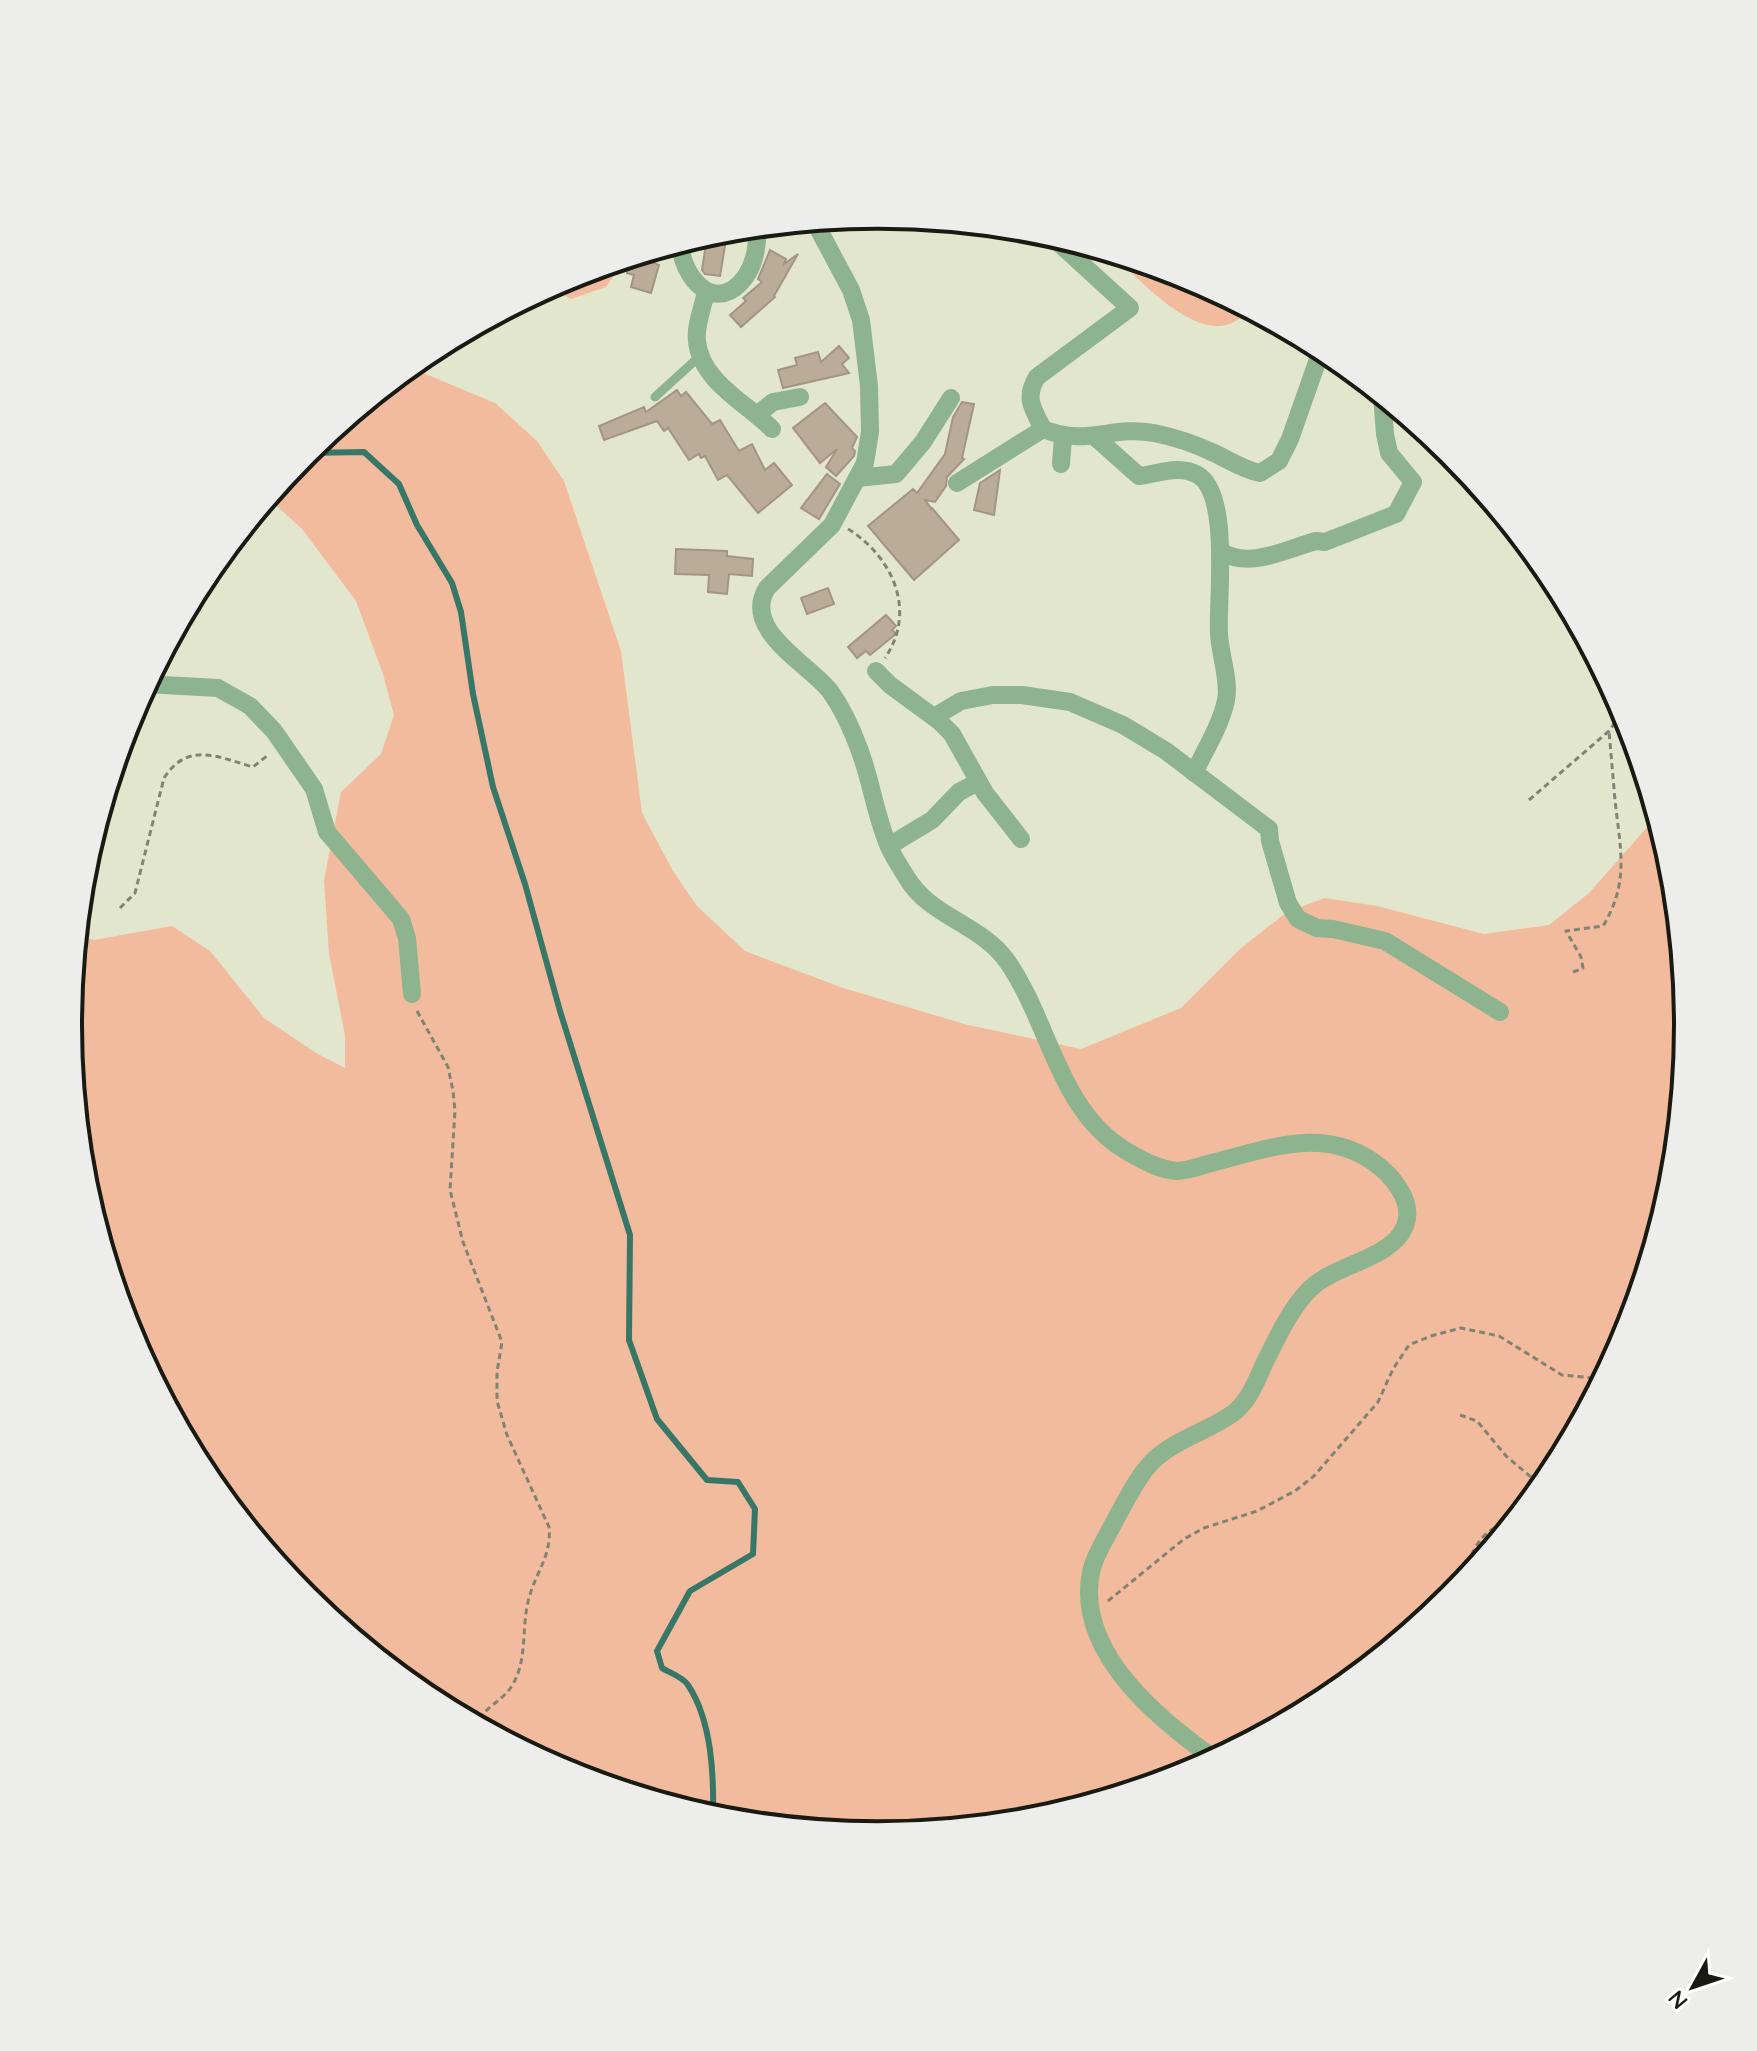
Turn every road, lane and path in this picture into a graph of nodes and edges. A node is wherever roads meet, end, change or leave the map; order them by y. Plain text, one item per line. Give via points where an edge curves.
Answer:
1 (820, 232) edge
2 (757, 239) edge
3 (1069, 252) edge
4 (683, 254) edge
5 (706, 292) junction
6 (701, 355) junction
7 (1317, 361) edge
8 (655, 397) dead end
9 (800, 397) dead end
10 (951, 398) dead end
11 (1383, 410) edge
12 (758, 414) junction
13 (772, 429) dead end
14 (1043, 429) junction
15 (1094, 436) junction
16 (1063, 437) junction
17 (1061, 464) dead end
18 (857, 478) junction
19 (957, 483) dead end
20 (835, 520) junction
21 (1222, 552) junction
22 (876, 671) joint
23 (159, 685) edge
24 (934, 717) junction
25 (1615, 723) edge
26 (1609, 731) junction
27 (279, 738) junction
28 (1194, 773) junction
29 (978, 782) junction
30 (1529, 800) dead end
31 (1021, 839) dead end
32 (889, 846) junction
33 (120, 908) dead end
34 (1573, 972) dead end
35 (412, 994) joint
36 (1500, 1012) dead end
37 (1593, 1378) edge
38 (1460, 1415) dead end
39 (1533, 1479) edge
40 (1495, 1528) edge
41 (1471, 1557) edge
42 (1091, 1615) junction
43 (481, 1715) edge
44 (1204, 1752) edge

1 - 18 street via 861,320 870,432
2 - 5 street via 756,254 741,282 724,293
3 - 14 street via 1130,308 1037,377 1030,388 1031,406
4 - 5 street via 687,271
5 - 6 street via 696,339
6 - 8 lane
6 - 12 street via 730,394
7 - 15 street via 1290,439 1279,461 1266,471 1253,472 1152,432
9 - 12 street via 773,402
10 - 18 street via 896,474
11 - 21 street via 1389,453 1413,482 1396,514 1325,542 1253,559
12 - 13 street
14 - 16 street
14 - 19 street
15 - 16 street
15 - 21 street via 1139,476 1169,469 1198,475 1216,503
16 - 17 street
18 - 20 street
20 - 22 path via 873,549 896,588 898,635
20 - 32 street via 767,588 760,608 786,651 828,689 848,721
21 - 28 street via 1217,608 1228,689
22 - 24 street
23 - 27 street via 218,688 250,706
24 - 28 street via 961,701 993,695 1070,702 1123,725
24 - 29 street via 952,734
25 - 26 path
26 - 30 path
26 - 34 path via 1622,843 1619,888 1603,926 1566,931 1583,968
27 - 33 path via 266,759 253,767 204,754 174,763 164,778 135,893
27 - 35 street via 314,789 327,832 401,919
28 - 36 street via 1269,829 1288,903 1298,919 1317,928 1385,941
29 - 31 street
29 - 32 street
32 - 42 street via 926,902 979,934 1006,959 1075,1098 1095,1127 1121,1148 1178,1171 1286,1144 1342,1145 1373,1161 1400,1187 1407,1212 1400,1235 1381,1251 1328,1275 1309,1290 1233,1414 1154,1459 1091,1569
35 - 43 path via 448,1067 453,1091 450,1190 463,1242 502,1342 497,1401 549,1527 547,1558 529,1598 521,1667 507,1693
37 - 42 path via 1562,1375 1499,1336 1461,1328 1409,1345 1378,1402 1314,1476 1257,1511 1184,1539
38 - 39 path via 1477,1421
40 - 41 path via 1481,1537
42 - 44 street via 1102,1643 1149,1708

